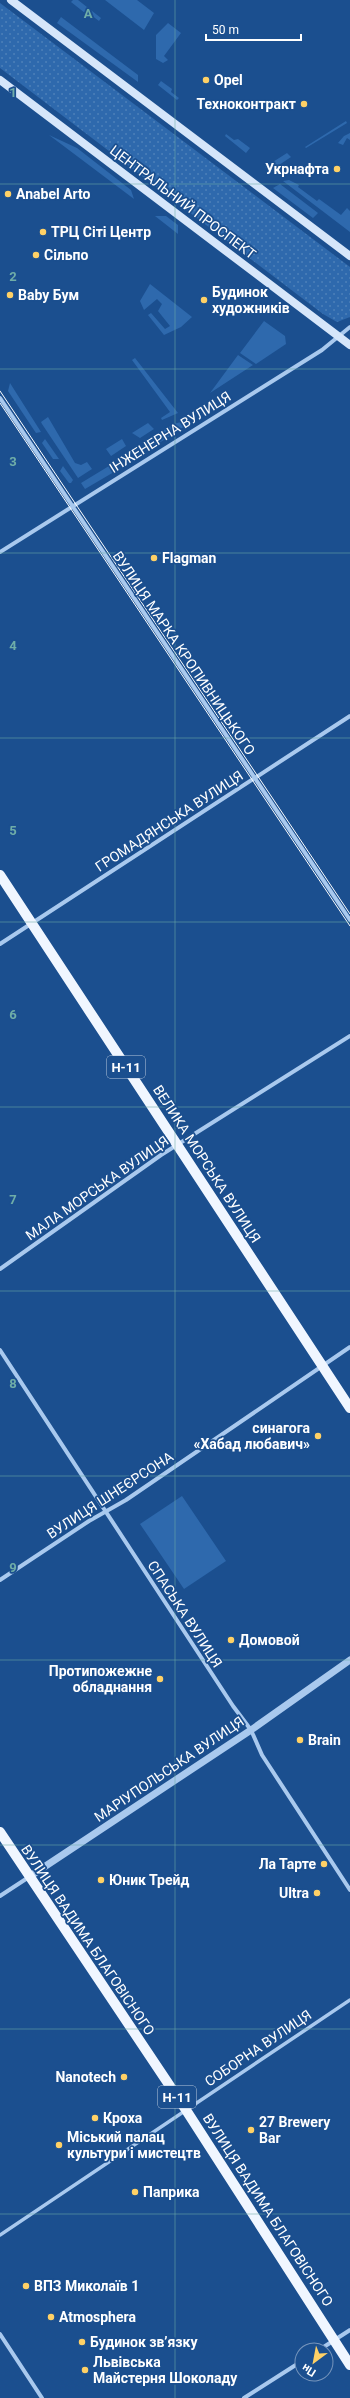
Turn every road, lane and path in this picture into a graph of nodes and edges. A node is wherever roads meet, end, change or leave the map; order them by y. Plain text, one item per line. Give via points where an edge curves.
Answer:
1 (11, 0) edge
2 (0, 80) edge
3 (350, 256) edge
4 (350, 327) edge
5 (339, 336) junction
6 (350, 345) edge
7 (0, 398) edge
8 (72, 507) junction
9 (0, 552) edge
10 (350, 716) edge
11 (256, 778) junction
12 (0, 875) edge
13 (350, 920) edge
14 (31, 923) junction
15 (0, 944) edge
16 (350, 1036) edge
17 (177, 1145) junction
18 (0, 1269) edge
19 (350, 1347) edge
20 (0, 1350) edge
21 (322, 1366) junction
22 (350, 1408) edge
23 (106, 1512) junction
24 (0, 1580) edge
25 (350, 1660) edge
26 (251, 1730) junction
27 (0, 1832) edge
28 (29, 1877) junction
29 (350, 1890) edge
30 (0, 1896) edge
31 (350, 2000) edge
32 (186, 2110) junction
33 (0, 2235) edge
34 (350, 2330) edge
35 (0, 2334) edge
36 (334, 2340) junction
37 (331, 2342) edge
38 (350, 2365) edge
39 (294, 2366) edge
40 (42, 2398) edge
41 (244, 2398) edge

1 - 3 main road
2 - 5 main road, ЦЕНТРАЛЬНИЙ ПРОСПЕКТ
4 - 5 street, ІНЖЕНЕРНА ВУЛИЦЯ
5 - 6 main road, ЦЕНТРАЛЬНИЙ ПРОСПЕКТ
5 - 8 street, ІНЖЕНЕРНА ВУЛИЦЯ
7 - 8 street, ВУЛИЦЯ МАРКА КРОПИВНИЦЬКОГО
8 - 9 street, ІНЖЕНЕРНА ВУЛИЦЯ
8 - 11 street, ВУЛИЦЯ МАРКА КРОПИВНИЦЬКОГО
10 - 11 street, ГРОМАДЯНСЬКА ВУЛИЦЯ
11 - 13 street, ВУЛИЦЯ МАРКА КРОПИВНИЦЬКОГО
11 - 14 street, ГРОМАДЯНСЬКА ВУЛИЦЯ
12 - 14 main road, ВЕЛИКА МОРСЬКА ВУЛИЦЯ / Н-11
14 - 15 street, ГРОМАДЯНСЬКА ВУЛИЦЯ
14 - 17 main road, ВЕЛИКА МОРСЬКА ВУЛИЦЯ / Н-11
16 - 17 street, МАЛА МОРСЬКА ВУЛИЦЯ
17 - 18 street, МАЛА МОРСЬКА ВУЛИЦЯ
17 - 21 main road, ВЕЛИКА МОРСЬКА ВУЛИЦЯ / Н-11
19 - 21 street, ВУЛИЦЯ ШНЕЄРСОНА
20 - 23 street, СПАСЬКА ВУЛИЦЯ
21 - 22 main road, ВЕЛИКА МОРСЬКА ВУЛИЦЯ / Н-11
21 - 23 street, ВУЛИЦЯ ШНЕЄРСОНА
23 - 24 street, ВУЛИЦЯ ШНЕЄРСОНА
23 - 26 street, СПАСЬКА ВУЛИЦЯ
25 - 26 street, МАРІУПОЛЬСЬКА ВУЛИЦЯ
26 - 28 street, МАРІУПОЛЬСЬКА ВУЛИЦЯ
26 - 29 street, СПАСЬКА ВУЛИЦЯ via 262,1755
27 - 28 main road, ВУЛИЦЯ ВАДИМА БЛАГОВІСНОГО / Н-11
28 - 30 street, МАРІУПОЛЬСЬКА ВУЛИЦЯ
28 - 32 main road, ВУЛИЦЯ ВАДИМА БЛАГОВІСНОГО / Н-11
31 - 32 street, СОБОРНА ВУЛИЦЯ
32 - 33 street, СОБОРНА ВУЛИЦЯ
32 - 36 main road, ВУЛИЦЯ ВАДИМА БЛАГОВІСНОГО / Н-11
34 - 36 street
35 - 40 street
36 - 37 street
36 - 38 main road, ВУЛИЦЯ ВАДИМА БЛАГОВІСНОГО / Н-11
39 - 41 street

